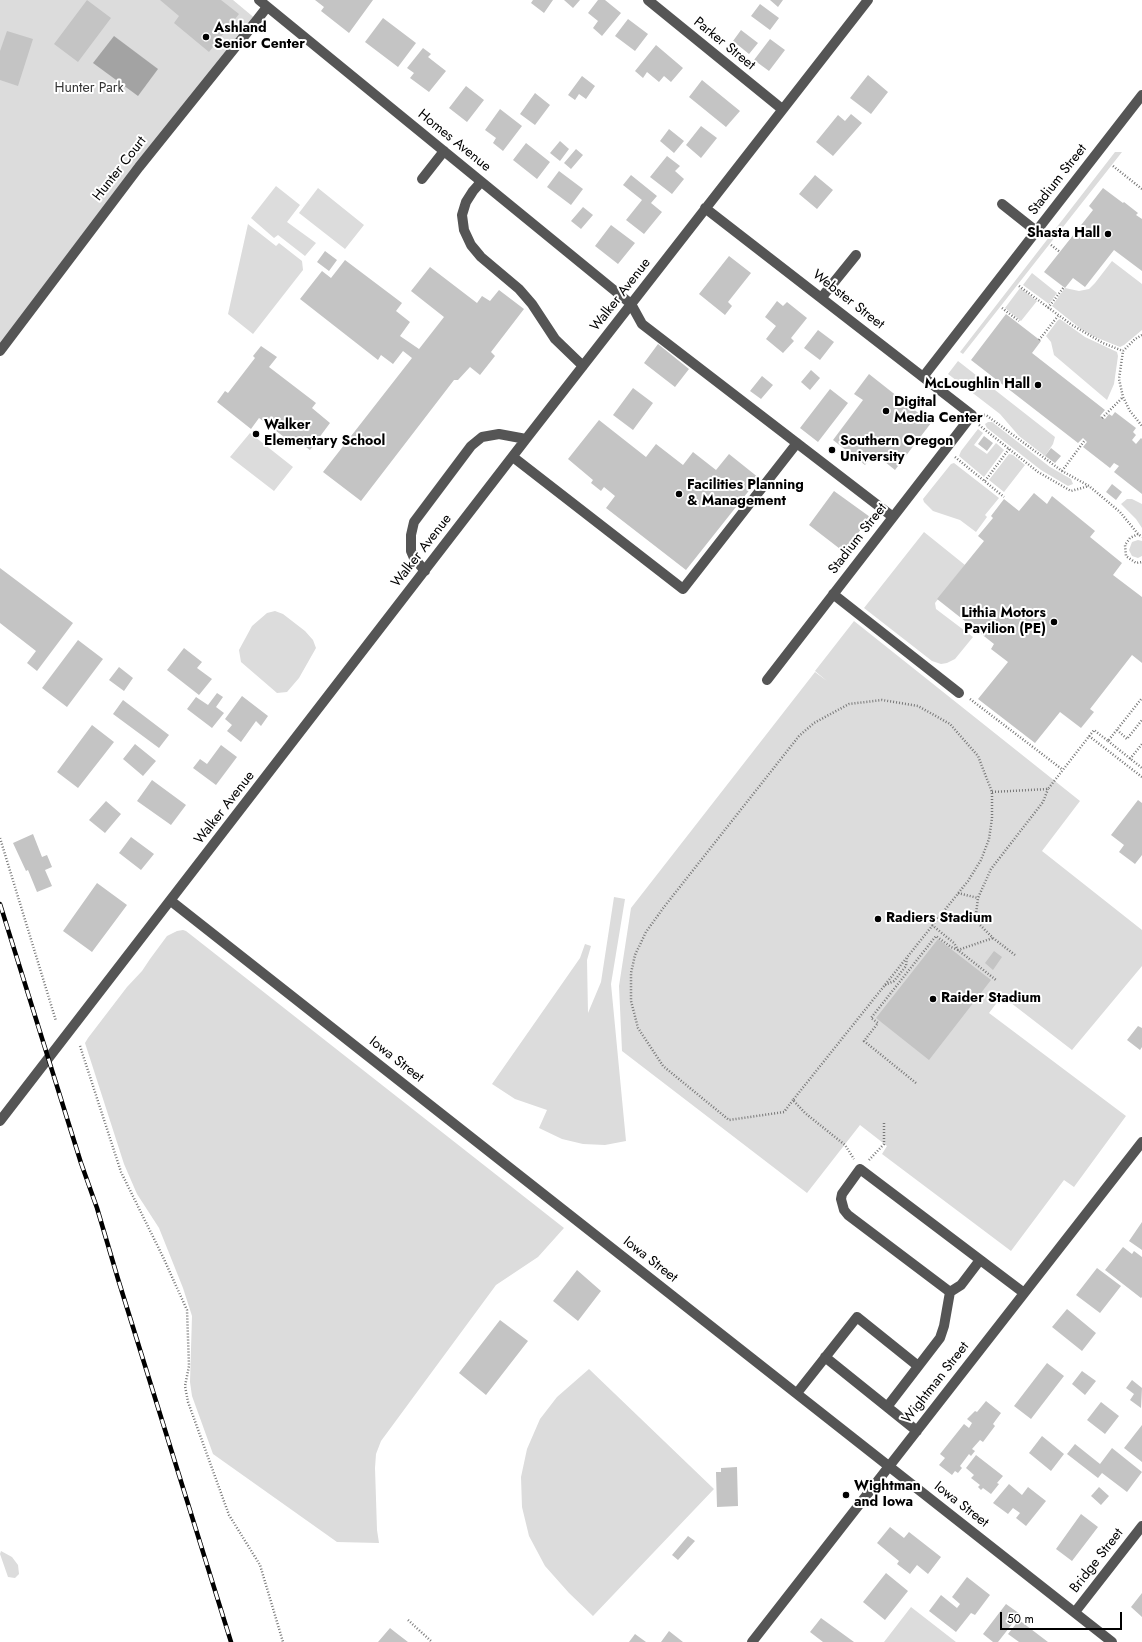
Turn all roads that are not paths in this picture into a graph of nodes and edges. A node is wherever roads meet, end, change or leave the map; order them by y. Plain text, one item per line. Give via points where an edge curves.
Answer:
1 (648, 0) edge
2 (868, 0) edge
3 (263, 3) edge
4 (1142, 95) edge
5 (782, 109) junction
6 (444, 152) junction
7 (422, 179) dead end
8 (481, 182) junction
9 (1002, 204) dead end
10 (706, 208) junction
11 (1036, 231) junction
12 (856, 256) dead end
13 (822, 297) junction
14 (631, 304) junction
15 (0, 351) edge
16 (583, 366) junction
17 (924, 377) junction
18 (972, 415) joint
19 (526, 439) junction
20 (797, 443) junction
21 (513, 457) junction
22 (893, 517) junction
23 (425, 571) junction
24 (833, 594) junction
25 (767, 680) dead end
26 (959, 693) road end
27 (171, 901) junction
28 (0, 1121) edge
29 (1142, 1142) edge
30 (980, 1260) junction
31 (950, 1292) junction
32 (1024, 1293) junction
33 (825, 1357) junction
34 (918, 1366) junction
35 (797, 1393) junction
36 (887, 1407) junction
37 (917, 1431) junction
38 (889, 1467) junction
39 (1142, 1526) edge
40 (1075, 1612) junction
41 (752, 1642) edge
42 (1112, 1642) edge

1 - 5 street, Parker Street
2 - 5 street, Walker Avenue
3 - 6 street, Homes Avenue
3 - 15 street, Hunter Court
4 - 11 street, Stadium Street
5 - 10 street, Walker Avenue
6 - 7 street
6 - 8 street, Homes Avenue
8 - 14 street, Homes Avenue
8 - 16 street via 466,202 462,215 464,230 471,245 481,258 520,289 555,339
9 - 11 street
10 - 13 street, Webster Street
10 - 14 street, Walker Avenue
11 - 17 street, Stadium Street
12 - 13 street
13 - 17 street, Webster Street
14 - 16 street, Walker Avenue
14 - 20 street via 642,324
16 - 19 street, Walker Avenue
17 - 18 street, Webster Street
18 - 22 street, Stadium Street
19 - 21 street, Walker Avenue
19 - 23 street via 499,434 482,437 471,446 414,522 411,551
20 - 21 street via 683,589
20 - 22 street
21 - 23 street, Walker Avenue
22 - 24 street, Stadium Street
23 - 27 street, Walker Avenue
24 - 25 street, Stadium Street
24 - 26 street
27 - 28 street, Walker Avenue
27 - 35 street, Iowa Street
29 - 32 street, Wightman Street
30 - 31 street via 960,1285
30 - 31 street via 860,1169 842,1194 844,1210
30 - 32 street
31 - 34 street via 940,1338
32 - 37 street, Wightman Street
33 - 34 street via 857,1317
33 - 35 street
33 - 36 street
34 - 36 street
35 - 38 street, Iowa Street
36 - 37 street
37 - 38 street, Wightman Street
38 - 40 street, Iowa Street
38 - 41 street, Wightman Street
39 - 40 street, Bridge Street
40 - 42 street, Iowa Street

